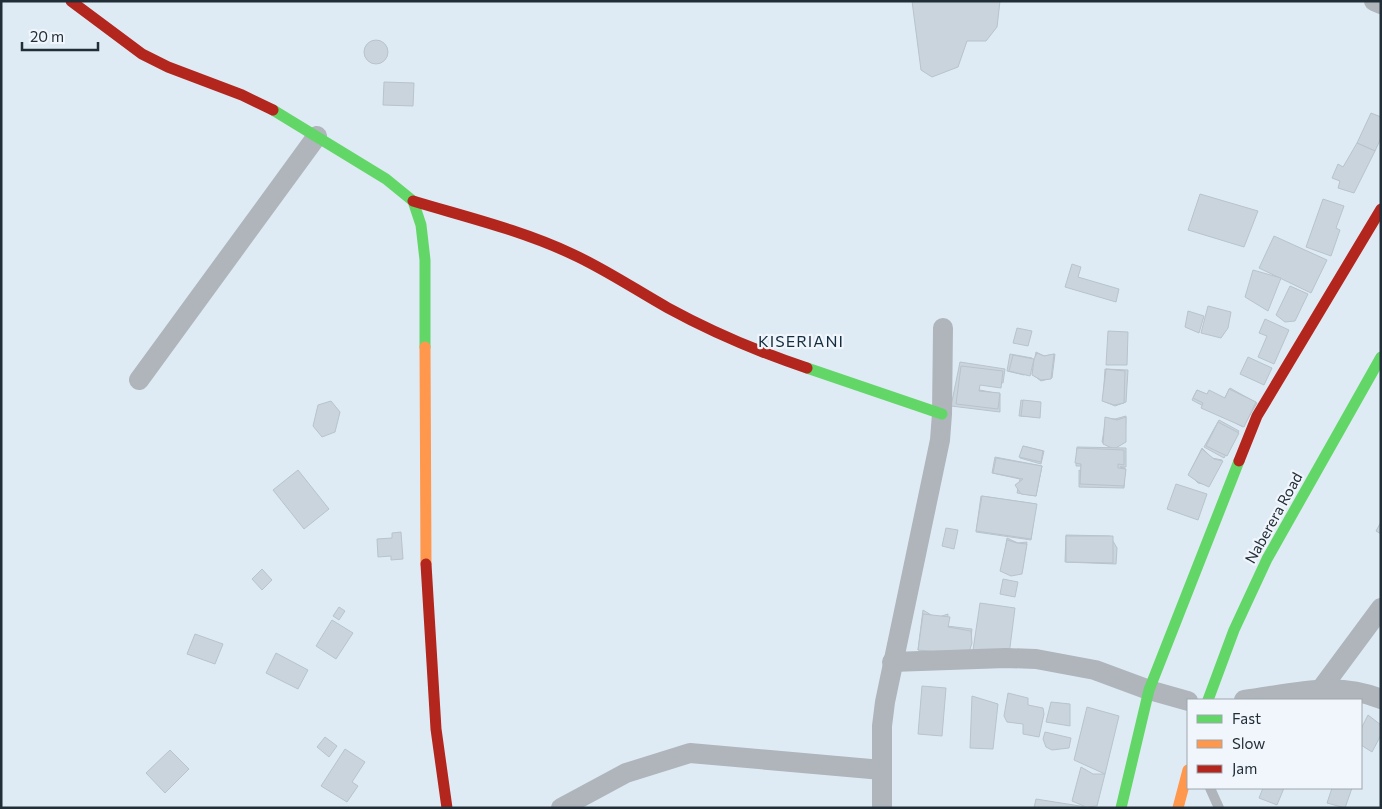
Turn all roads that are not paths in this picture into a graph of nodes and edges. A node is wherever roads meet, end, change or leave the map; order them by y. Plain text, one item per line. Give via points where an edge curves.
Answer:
1 (71, 1) edge
2 (1374, 1) edge
3 (1381, 4) edge
4 (316, 136) junction
5 (413, 201) junction
6 (1381, 209) edge
7 (944, 328) dead end
8 (1381, 357) edge
9 (139, 380) dead end
10 (942, 414) junction
11 (1381, 608) edge
12 (892, 662) junction
13 (1321, 689) junction
14 (1150, 690) junction
15 (1208, 699) edge
16 (1251, 699) edge
17 (1381, 700) edge
18 (1187, 701) edge
19 (882, 770) junction
20 (1187, 774) edge
21 (1210, 789) edge
22 (447, 808) edge
23 (561, 808) edge
24 (882, 808) edge
25 (1122, 808) edge
26 (1178, 808) edge
27 (1219, 808) edge

1 - 4 street via 142,54 242,94
2 - 3 street
4 - 5 street via 386,179
4 - 9 street
5 - 10 street via 528,235 573,254 724,336 776,358
5 - 22 street via 421,225 425,260 425,544 436,728
6 - 14 street via 1257,416
7 - 10 street
8 - 15 street, Naberera Road via 1267,559 1234,630
10 - 12 street via 935,466
11 - 13 street
12 - 14 street via 1036,659 1095,670
12 - 19 street via 882,726
13 - 16 street
13 - 17 street via 1353,690
14 - 18 street
14 - 25 street
19 - 23 street via 690,753 626,773
19 - 24 street
20 - 26 street
21 - 27 lane

